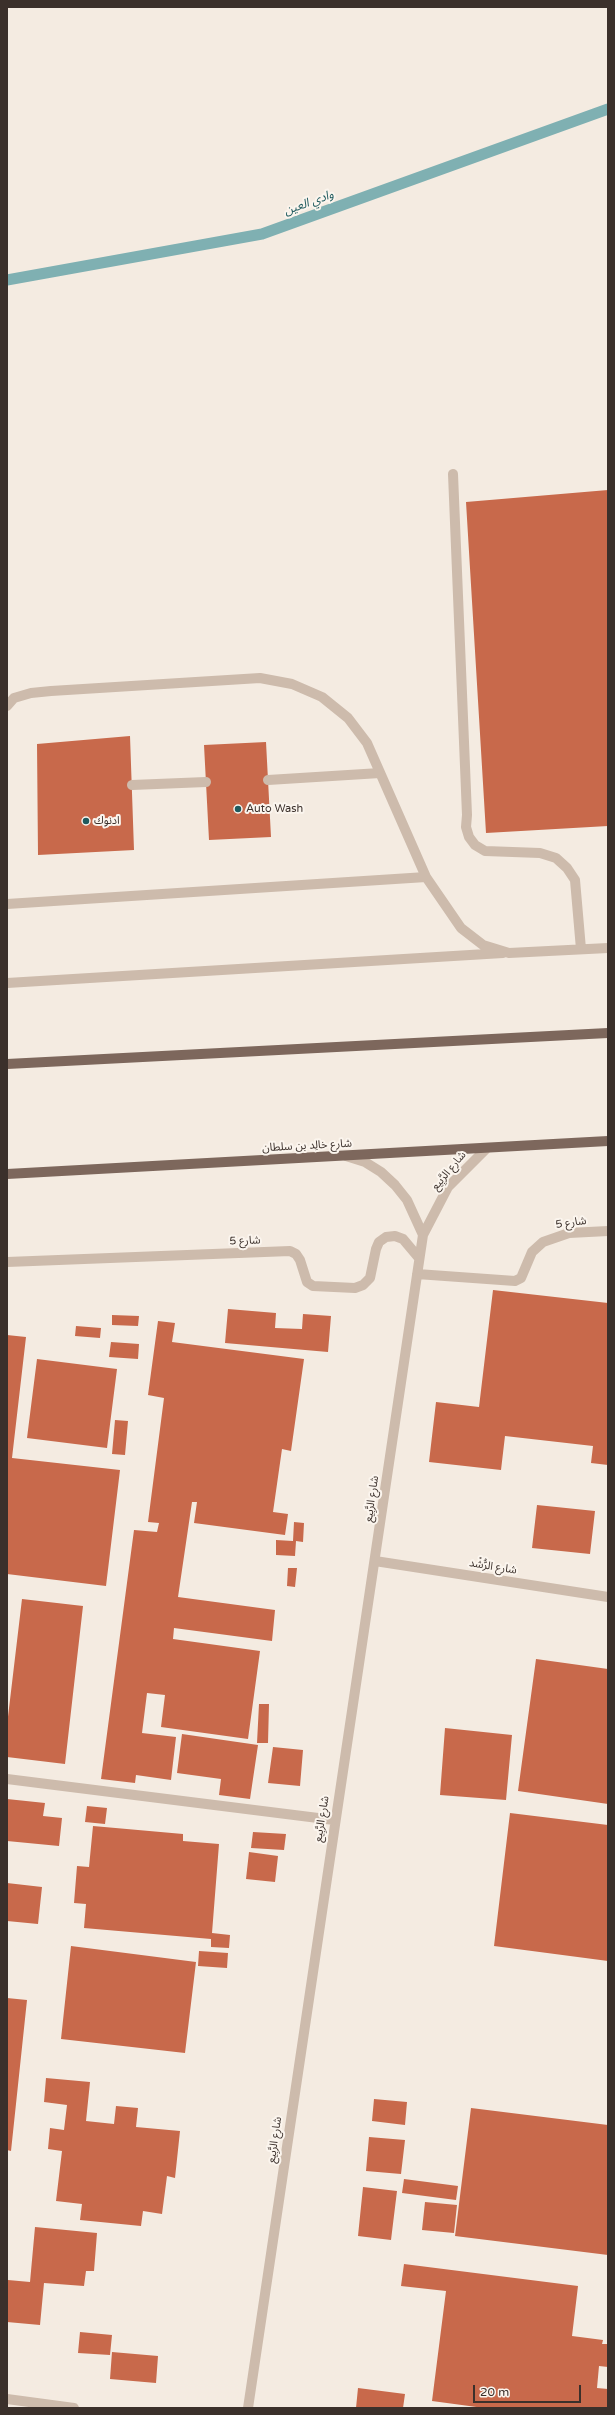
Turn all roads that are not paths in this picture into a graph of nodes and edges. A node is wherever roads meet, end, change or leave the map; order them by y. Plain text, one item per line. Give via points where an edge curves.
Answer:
1 (453, 474) dead end
2 (7, 706) edge
3 (380, 773) junction
4 (268, 780) dead end
5 (206, 782) dead end
6 (132, 785) dead end
7 (426, 877) junction
8 (7, 904) edge
9 (608, 948) edge
10 (581, 949) junction
11 (509, 953) junction
12 (7, 983) edge
13 (608, 1033) edge
14 (7, 1064) edge
15 (608, 1141) edge
16 (487, 1148) junction
17 (346, 1156) junction
18 (7, 1174) edge
19 (608, 1231) edge
20 (423, 1235) junction
21 (419, 1258) junction
22 (7, 1262) edge
23 (417, 1274) junction
24 (375, 1561) junction
25 (608, 1597) edge
26 (7, 1779) edge
27 (334, 1820) junction
28 (7, 2399) edge
29 (74, 2408) edge
30 (248, 2408) edge

1 - 10 street via 466,826 475,845 485,851 540,853 556,858 567,868 575,880
2 - 3 street via 14,698 31,693 267,679 292,684 322,697 348,718 367,743
3 - 4 street
3 - 7 street
5 - 6 street
7 - 8 street
7 - 11 street via 461,928 483,945
9 - 10 street
10 - 11 street
11 - 12 street
13 - 14 main road
15 - 16 main road, شارع خالِد بن سلطان
16 - 17 main road, شارع خالِد بن سلطان via 430,1149
16 - 20 street, شارع الرَّبِيع via 448,1186
17 - 18 main road, شارع خالِد بن سلطان
17 - 20 street via 365,1162 395,1185 407,1200
19 - 23 street, شارع 5 via 569,1233 543,1242 532,1252 521,1278 515,1281
20 - 21 street, شارع الرَّبِيع
21 - 22 street, شارع 5 via 403,1238 386,1237 379,1242 376,1249 370,1278 355,1288 313,1286 307,1282 300,1260 290,1251
21 - 23 street, شارع الرَّبِيع
23 - 24 street, شارع الرَّبِيع
24 - 25 street, شارع الرُّشْد
24 - 27 street, شارع الرَّبِيع
26 - 27 street
27 - 30 street, شارع الرَّبِيع
28 - 29 street

